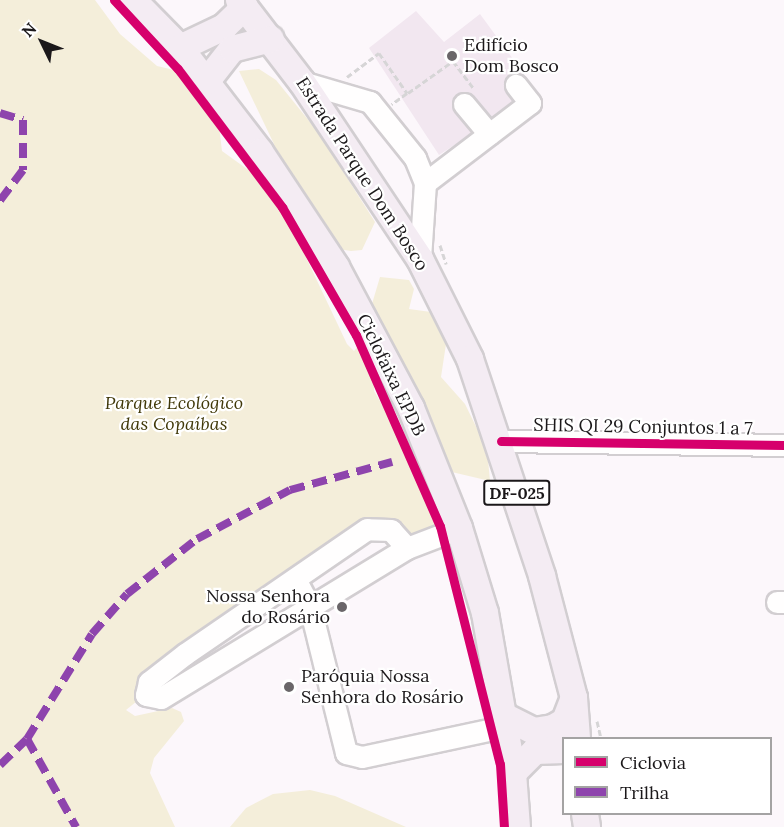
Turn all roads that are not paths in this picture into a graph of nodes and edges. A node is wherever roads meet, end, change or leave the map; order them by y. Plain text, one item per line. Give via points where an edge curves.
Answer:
1 (133, 0) edge
2 (242, 3) edge
3 (271, 39) junction
4 (180, 48) junction
5 (207, 81) junction
6 (302, 82) junction
7 (516, 85) dead end
8 (464, 104) dead end
9 (489, 134) junction
10 (425, 183) junction
11 (420, 259) junction
12 (501, 441) junction
13 (784, 445) edge
14 (459, 528) junction
15 (407, 548) junction
16 (295, 579) junction
17 (310, 607) junction
18 (574, 698) junction
19 (505, 721) junction
20 (577, 737) edge
21 (562, 750) edge
22 (513, 773) junction
23 (517, 827) edge

1 - 4 main road
2 - 3 main road, Estrada Parque Dom Bosco / DF-025
2 - 4 main road via 224,27
3 - 5 main road via 232,49
3 - 6 main road, Estrada Parque Dom Bosco / DF-025
4 - 5 main road
5 - 14 main road via 336,267 411,408
6 - 10 street via 343,90 380,113 415,159
6 - 11 main road, Estrada Parque Dom Bosco / DF-025
7 - 9 street via 530,103
8 - 9 street
9 - 10 street
10 - 11 street
11 - 12 main road, Estrada Parque Dom Bosco / DF-025 via 470,359
12 - 13 street, SHIS QI 29 Conjuntos 1 a 7
12 - 18 main road, Estrada Parque Dom Bosco / DF-025
14 - 15 street
14 - 19 main road via 485,613
15 - 16 street via 391,530 372,526
15 - 17 street
16 - 17 street
16 - 17 street via 155,677 146,695 161,698
17 - 19 street via 343,749 350,756
18 - 19 main road via 570,714 553,728 534,731
18 - 20 main road, Estrada Parque Dom Bosco / DF-025
19 - 22 main road
21 - 22 main road via 529,753
22 - 23 main road

